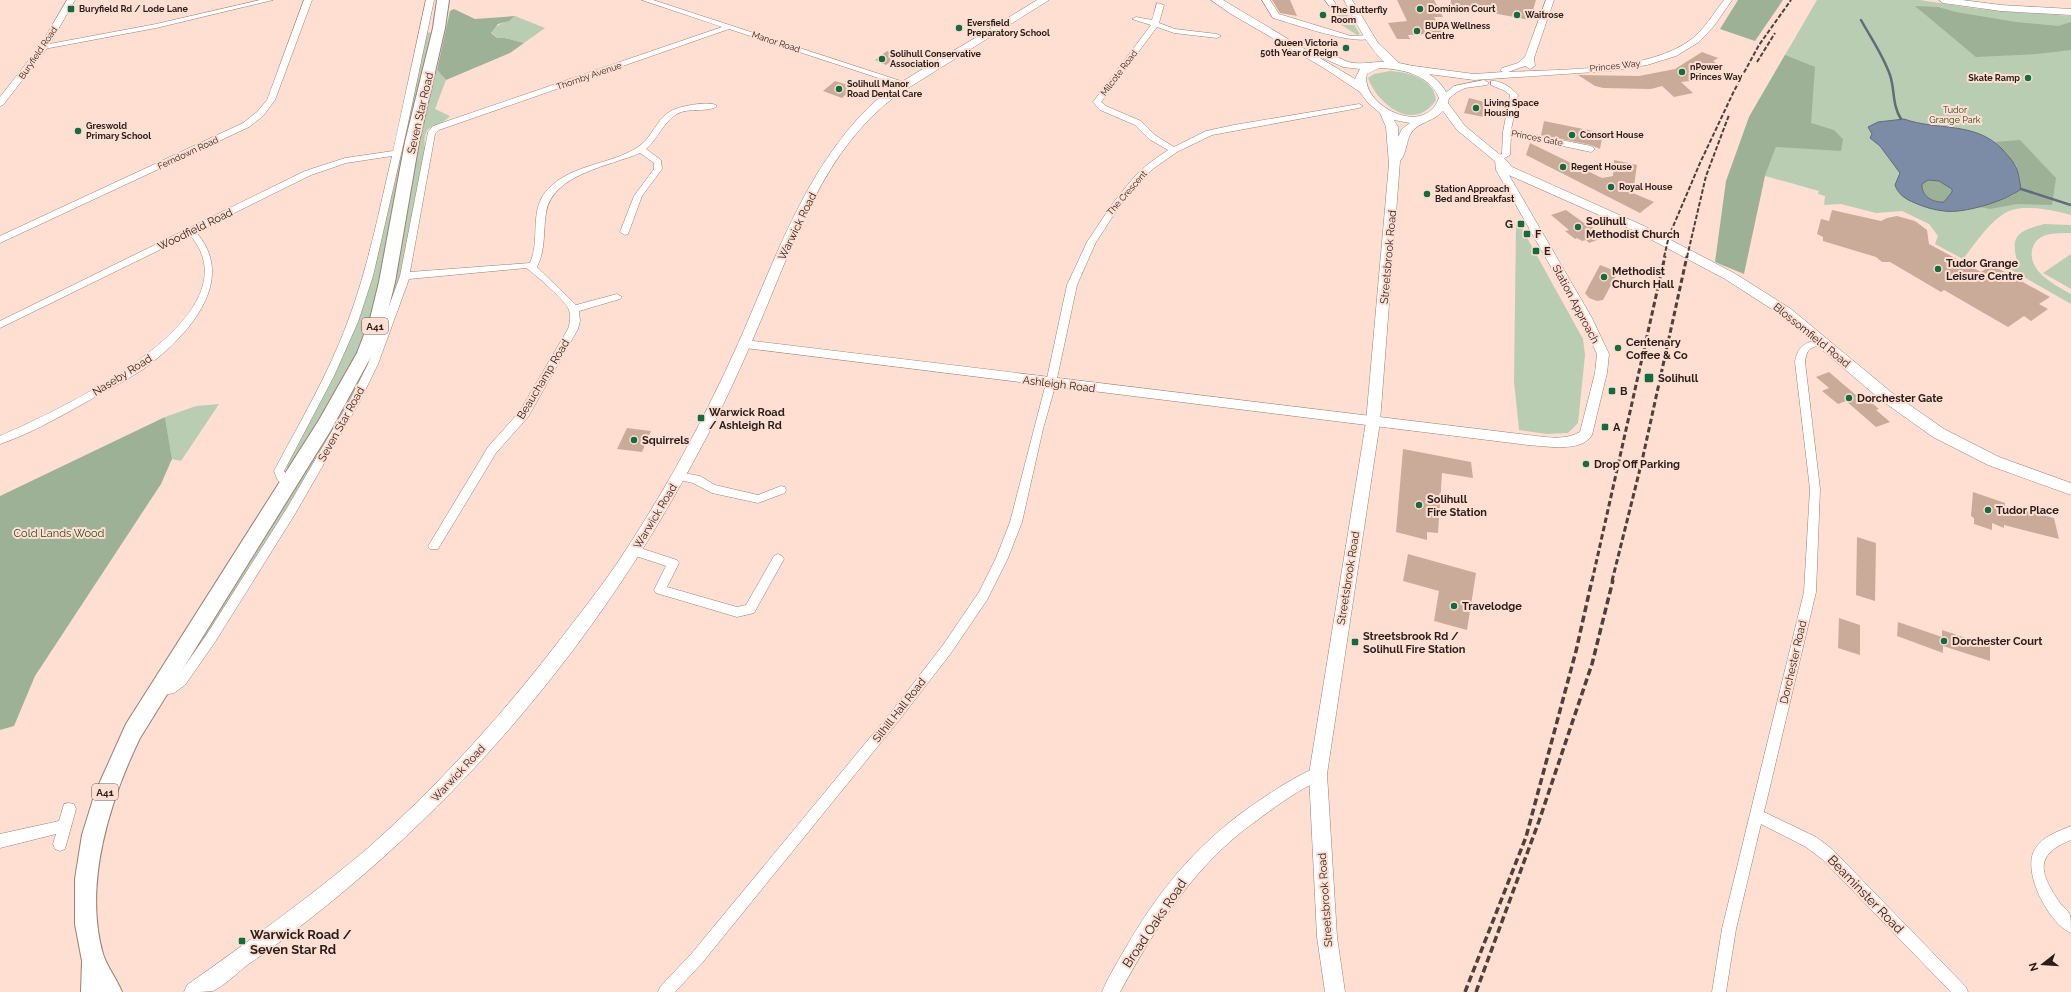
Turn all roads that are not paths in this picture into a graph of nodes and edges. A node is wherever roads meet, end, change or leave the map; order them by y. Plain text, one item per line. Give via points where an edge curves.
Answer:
1 (71, 0) edge
2 (269, 0) edge
3 (308, 0) edge
4 (430, 0) edge
5 (443, 0) edge
6 (646, 0) edge
7 (1044, 0) edge
8 (1216, 0) edge
9 (1231, 0) edge
10 (1266, 0) edge
11 (1329, 0) edge
12 (1348, 0) edge
13 (1550, 0) edge
14 (1728, 0) edge
15 (1943, 0) edge
16 (1160, 5) dead end
17 (1355, 11) junction
18 (2071, 12) edge
19 (1136, 19) dead end
20 (1155, 25) junction
21 (728, 27) junction
22 (432, 29) junction
23 (1217, 36) dead end
24 (1369, 37) junction
25 (44, 47) junction
26 (1376, 47) junction
27 (1529, 58) junction
28 (1370, 67) junction
29 (1401, 67) junction
30 (1557, 70) junction
31 (1449, 74) junction
32 (1529, 74) junction
33 (1494, 83) junction
34 (906, 84) junction
35 (1363, 90) junction
36 (1443, 100) junction
37 (0, 103) edge
38 (713, 106) dead end
39 (1359, 106) dead end
40 (1385, 113) junction
41 (1426, 118) junction
42 (449, 123) joint
43 (1461, 128) junction
44 (1507, 132) junction
45 (640, 149) junction
46 (1591, 149) dead end
47 (1174, 150) junction
48 (397, 153) junction
49 (1499, 159) junction
50 (1395, 164) junction
51 (191, 231) junction
52 (625, 232) dead end
53 (0, 240) edge
54 (533, 266) junction
55 (405, 276) junction
56 (617, 298) dead end
57 (574, 308) junction
58 (0, 326) edge
59 (1822, 342) junction
60 (745, 344) junction
61 (1051, 383) junction
62 (1373, 422) junction
63 (0, 440) edge
64 (679, 476) junction
65 (288, 484) junction
66 (2071, 489) edge
67 (781, 490) dead end
68 (434, 546) dead end
69 (634, 551) junction
70 (778, 559) dead end
71 (158, 690) junction
72 (1318, 774) junction
73 (69, 809) dead end
74 (1756, 815) junction
75 (64, 826) junction
76 (2071, 833) edge
77 (0, 841) edge
78 (60, 844) dead end
79 (2071, 926) edge
80 (93, 959) junction
81 (93, 992) edge
82 (110, 992) edge
83 (194, 992) edge
84 (665, 992) edge
85 (1111, 992) edge
86 (1335, 992) edge
87 (1719, 992) edge
88 (1961, 992) edge

1 - 25 street, Buryfield Road
2 - 25 street via 149,28
3 - 53 street, Ferndown Road via 271,100 260,114 226,135
4 - 22 street, Seven Star Road
5 - 22 highway, Seven Star Road / A41
6 - 21 street, Manor Road
7 - 34 main road, Warwick Road
8 - 35 main road via 1334,69
9 - 28 main road via 1260,20 1318,52 1347,65
10 - 24 street via 1276,16 1350,38
11 - 17 street via 1336,10
12 - 17 street
13 - 27 street
14 - 30 street, Princes Way via 1699,37 1673,54 1647,62 1610,68
15 - 18 street via 2001,8
16 - 20 street, Milcote Road
17 - 24 street
19 - 20 street
20 - 23 street
20 - 47 street, Milcote Road via 1097,102 1103,108 1138,123 1152,137
21 - 34 street, Manor Road
21 - 42 street, Thornby Avenue
22 - 48 street, Seven Star Road
22 - 65 highway, Seven Star Road / A41 via 387,282 378,319 365,353 340,400
24 - 26 street
25 - 37 street, Buryfield Road
26 - 28 street via 1375,59
26 - 29 street via 1389,61
27 - 30 street via 1544,67
27 - 31 street via 1522,65 1505,70
27 - 32 street
28 - 29 main road
28 - 35 main road via 1360,75
29 - 31 street, Princes Way
29 - 36 main road, Blossomfield Road via 1432,80 1439,86
30 - 32 street, Princes Way
31 - 32 street, Princes Way
32 - 33 street, Princes Way via 1519,79
33 - 36 street, Princes Way via 1458,86
33 - 44 street via 1508,89 1514,95
34 - 60 main road, Warwick Road via 868,113 832,159 798,220
35 - 40 main road
36 - 41 main road, Streetsbrook Road via 1438,111
36 - 43 main road, Blossomfield Road
38 - 45 street via 685,109 671,114
39 - 47 street, The Crescent via 1226,128 1209,133
40 - 41 main road, Blossomfield Road via 1405,120
40 - 50 main road, Streetsbrook Road via 1392,127
41 - 43 main road, Blossomfield Road
41 - 50 main road, Streetsbrook Road via 1406,131
42 - 55 street, Seven Star Road via 436,128 431,134
43 - 49 main road, Blossomfield Road
44 - 46 street, Princes Gate
44 - 49 street via 1506,155
45 - 52 street via 659,165 638,196
45 - 54 street via 568,178 552,189 543,202 538,252
47 - 61 street, The Crescent via 1138,178 1107,217 1092,242 1072,285
48 - 51 street, Woodfield Road via 365,157 323,167
48 - 65 street, Seven Star Road via 368,276 353,322 329,376 279,471 280,476
49 - 59 main road, Blossomfield Road via 1508,170 1548,186 1716,267 1786,312
49 - 62 street, Station Approach via 1501,170 1586,318 1603,354 1586,436 1572,442 1557,443
50 - 62 main road, Streetsbrook Road
51 - 58 street, Woodfield Road
51 - 63 street, Naseby Road via 206,251 209,272 202,298 182,329 144,364 24,430
54 - 55 street
54 - 57 street via 540,276 571,302
55 - 71 street, Seven Star Road via 373,364 326,452 256,568 181,681 174,686
56 - 57 street
57 - 68 street, Beauchamp Road via 573,329 524,414 492,450
59 - 66 main road, Blossomfield Road via 1895,403 1945,438 1996,463
59 - 74 street, Dorchester Road via 1805,346 1801,352 1800,362 1815,489 1810,592
60 - 61 street, Ashleigh Road
60 - 64 main road, Warwick Road via 716,407
61 - 62 street, Ashleigh Road
61 - 84 street, Silhill Hall Road via 1016,522 983,596 947,649 892,721 697,958
62 - 72 main road, Streetsbrook Road
64 - 67 street via 696,479 712,489 758,499
64 - 69 main road, Warwick Road
65 - 71 highway, Seven Star Road / A41
69 - 70 street via 673,563 660,590 737,612 750,609
69 - 83 main road, Warwick Road via 531,691 428,805 342,882
71 - 80 highway, Seven Star Road / A41 via 114,767 100,806 89,850 86,925
72 - 85 street, Broad Oaks Road via 1307,778 1254,813 1178,883
72 - 86 main road, Streetsbrook Road via 1327,937
73 - 75 street
74 - 87 street, Dorchester Road via 1729,930
74 - 88 street, Beaminster Road via 1811,842 1827,854
75 - 77 street
75 - 78 street
76 - 79 street via 2045,845 2039,856 2037,868 2043,890 2059,914
80 - 81 highway, Seven Star Road / A41
80 - 82 highway, Seven Star Road / A41

